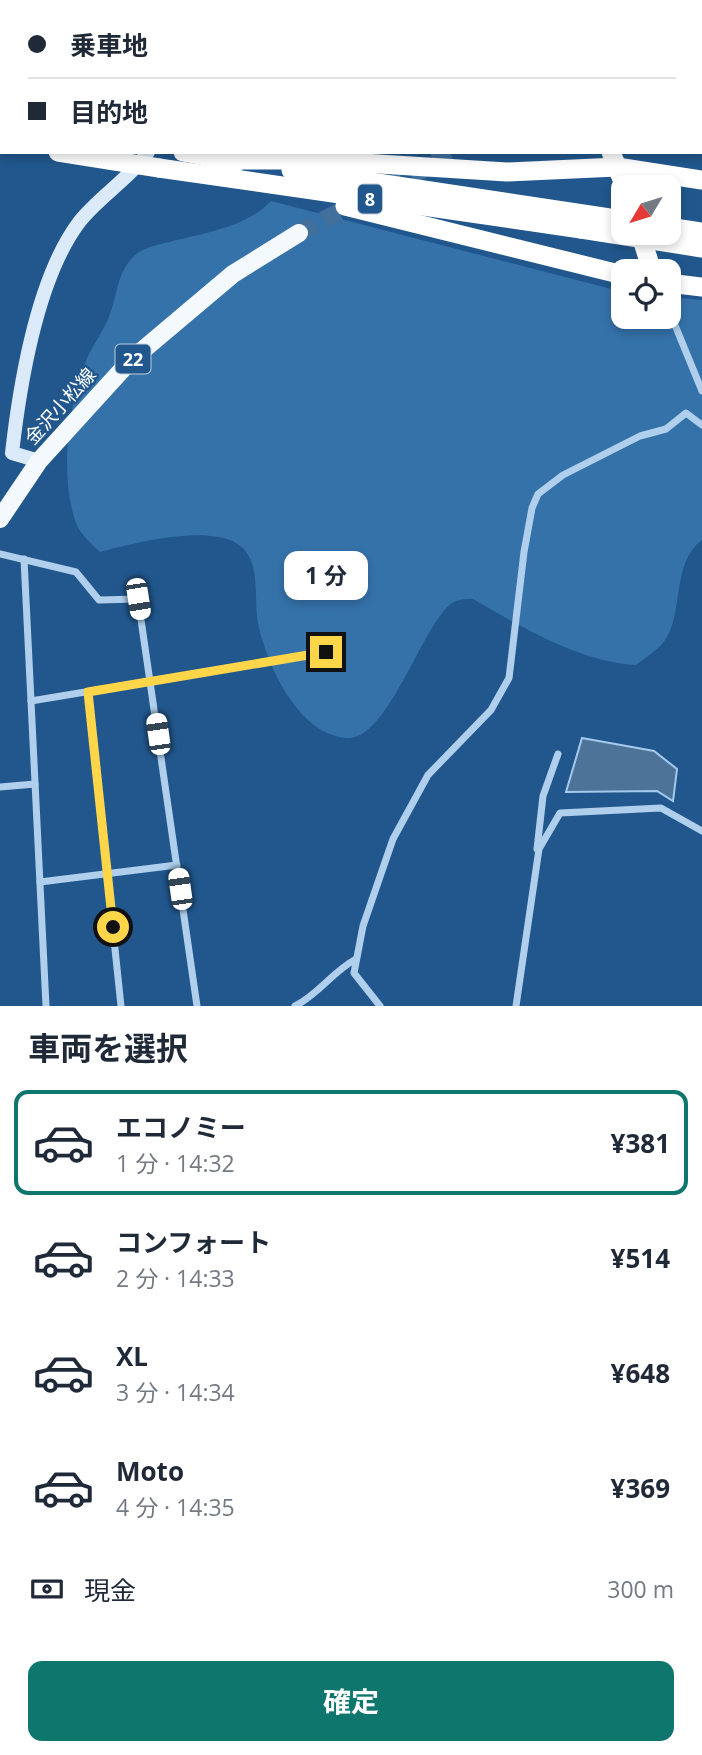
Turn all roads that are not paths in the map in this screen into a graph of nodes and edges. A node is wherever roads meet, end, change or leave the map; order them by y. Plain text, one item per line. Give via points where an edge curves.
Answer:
1 (82, 154) edge
2 (188, 154) edge
3 (154, 160) edge
4 (614, 160) edge
5 (224, 168) junction
6 (702, 180) edge
7 (611, 221) edge
8 (582, 222) junction
9 (681, 229) edge
10 (702, 232) edge
11 (299, 233) tunnel mouth
12 (702, 248) edge
13 (611, 272) edge
14 (681, 284) edge
15 (702, 286) edge
16 (677, 329) edge
17 (702, 391) edge
18 (702, 425) edge
19 (38, 461) junction
20 (0, 519) edge
21 (0, 554) edge
22 (24, 559) junction
23 (326, 652) dead end
24 (151, 682) junction
25 (88, 692) junction
26 (31, 701) junction
27 (558, 754) dead end
28 (35, 784) junction
29 (0, 787) edge
30 (702, 831) edge
31 (536, 864) junction
32 (177, 865) junction
33 (107, 874) junction
34 (40, 882) junction
35 (356, 960) junction
36 (46, 1006) edge
37 (121, 1006) edge
38 (197, 1006) edge
39 (295, 1006) edge
40 (380, 1006) edge
41 (516, 1006) edge

1 - 3 highway, 8, bridge
2 - 5 highway, 8
3 - 5 highway, 8
3 - 19 street via 131,174 80,222 53,271 19,394 12,453
4 - 5 highway, 8 via 507,172 315,160
4 - 6 highway, 8
5 - 8 highway, 8
5 - 13 highway, 8
7 - 8 highway, 8
8 - 12 highway, 8, bridge
9 - 10 highway
11 - 19 main road, 金沢小松線 / 22 via 233,274 131,360
14 - 15 highway
16 - 17 street
18 - 35 street via 686,413 666,429 640,436 563,475 538,494 524,552 509,678 491,710 428,775 393,839
19 - 20 main road, 金沢小松線 / 22
21 - 22 street
22 - 24 street via 76,572 99,600 138,599
22 - 26 street
23 - 24 street
24 - 25 street
24 - 32 street
25 - 26 street
25 - 33 street
26 - 28 street
27 - 31 street via 543,796
28 - 29 street
28 - 34 street
30 - 31 street via 661,808 560,813 539,849
31 - 41 street
32 - 33 street
32 - 38 street
33 - 34 street
33 - 37 street
34 - 36 street
35 - 39 street via 339,968 322,989
35 - 40 street via 354,973

